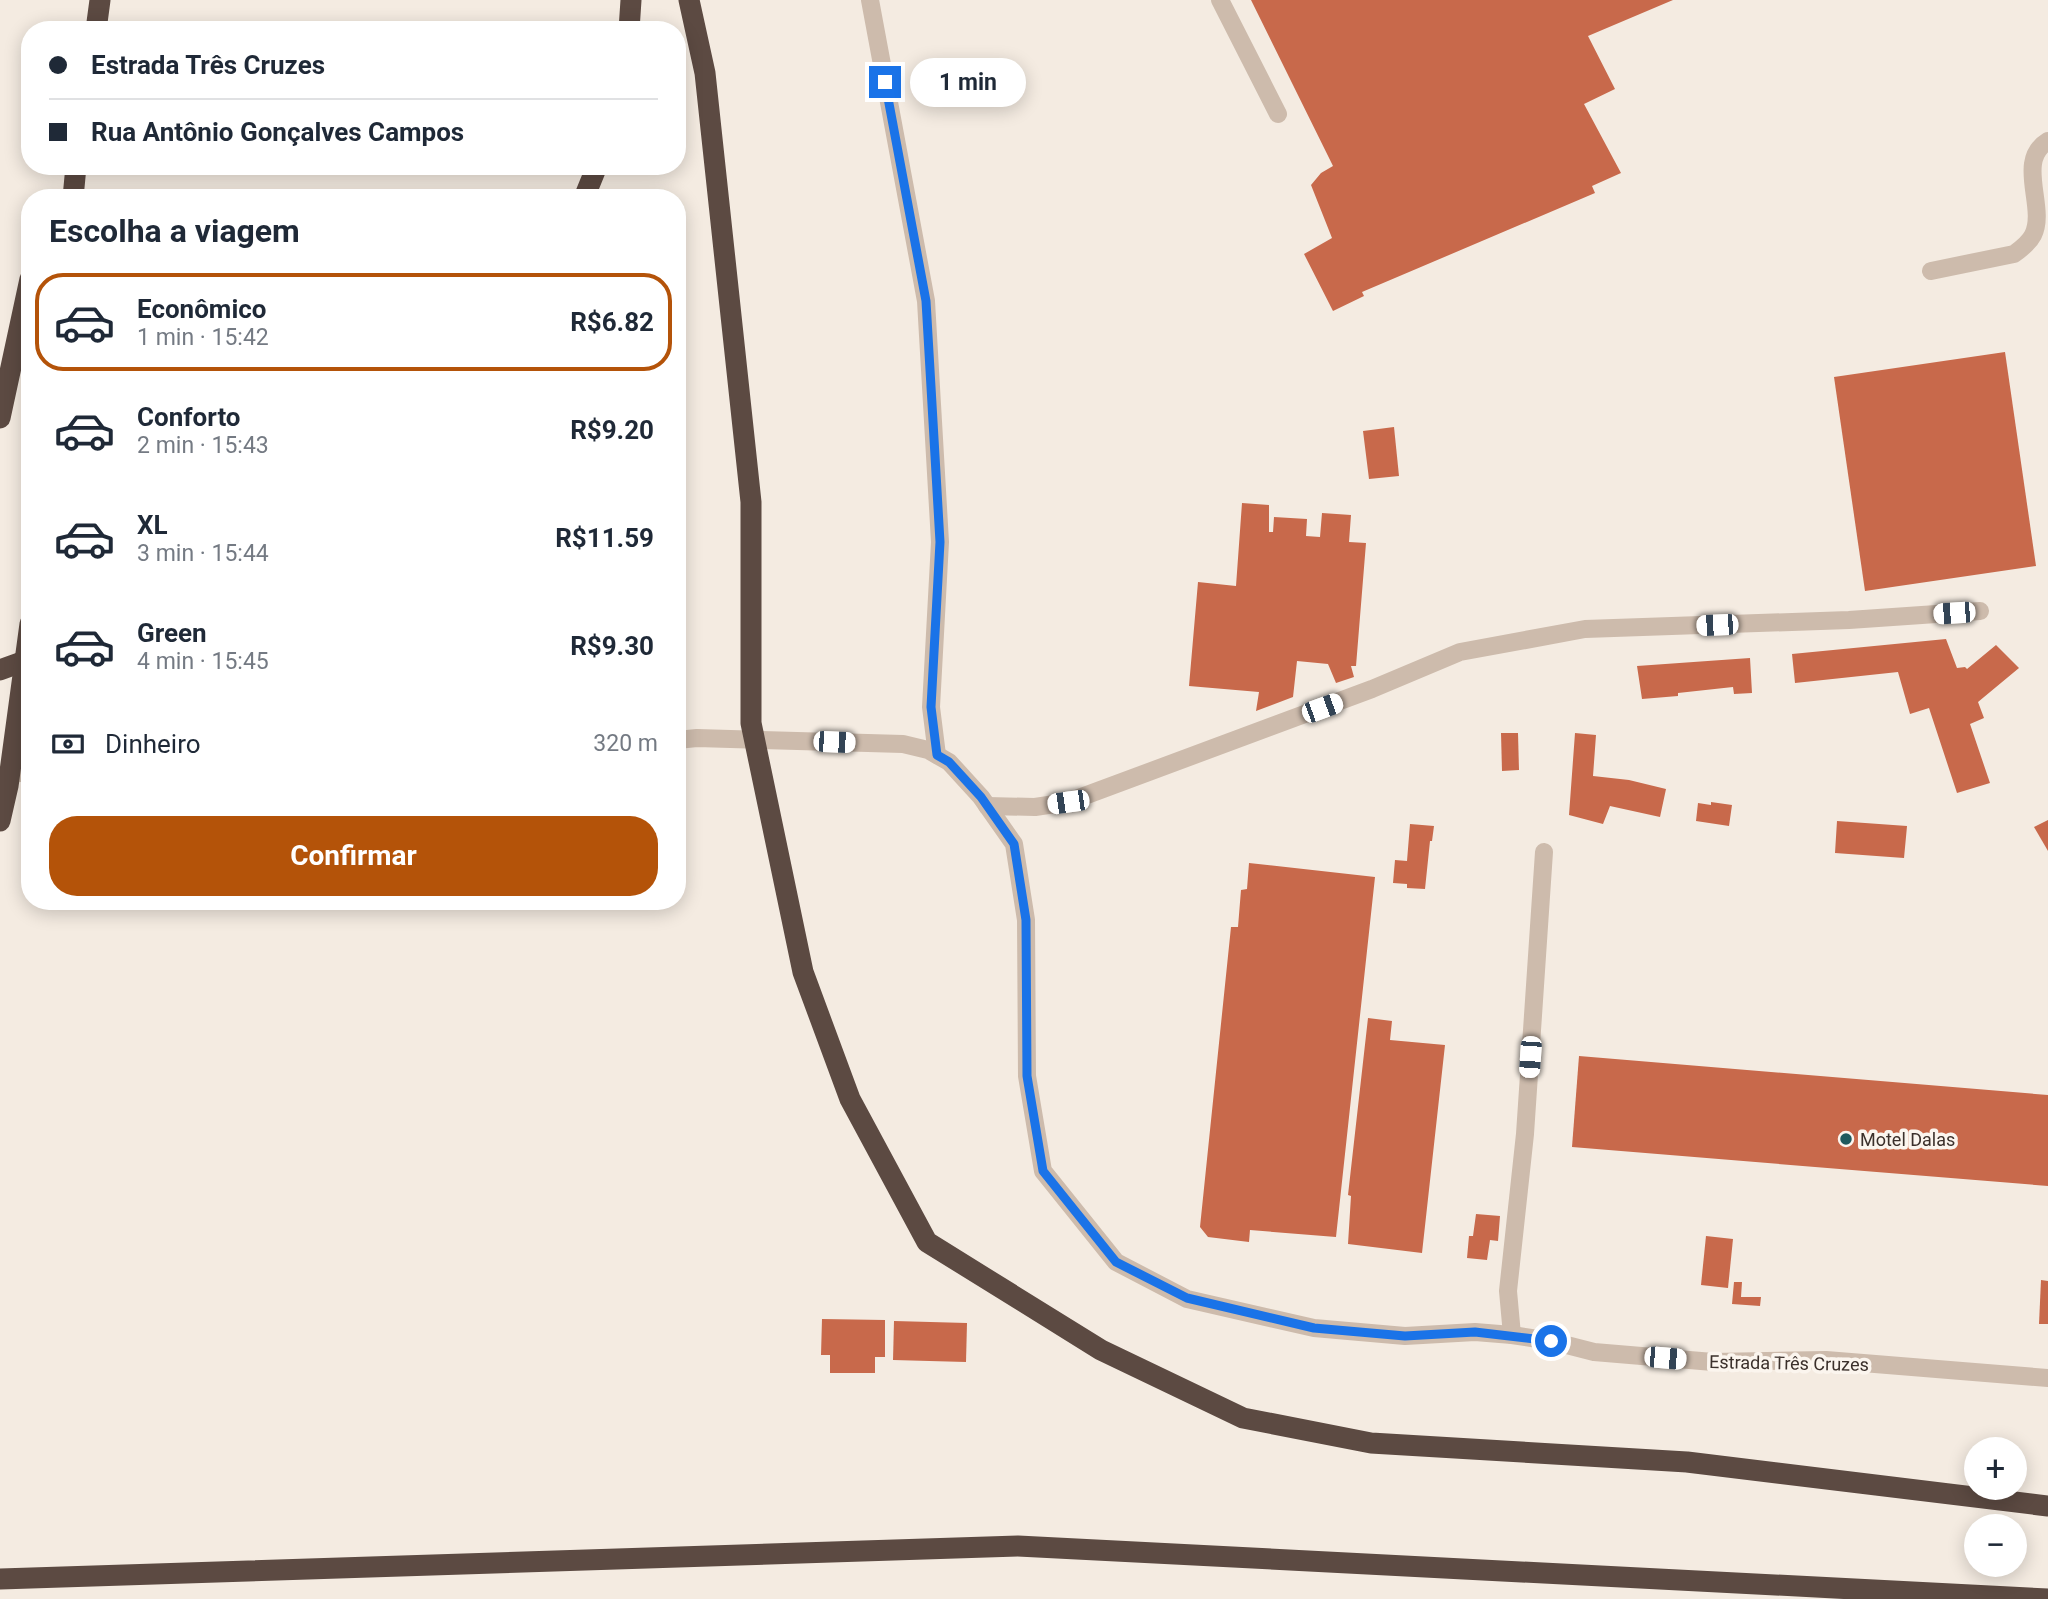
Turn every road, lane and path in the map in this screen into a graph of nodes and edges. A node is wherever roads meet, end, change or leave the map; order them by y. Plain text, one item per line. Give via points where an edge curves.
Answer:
1 (100, 0) edge
2 (631, 0) edge
3 (689, 0) edge
4 (870, 0) edge
5 (1220, 0) edge
6 (97, 21) edge
7 (630, 21) edge
8 (1278, 114) dead end
9 (2048, 141) edge
10 (1931, 271) dead end
11 (21, 321) edge
12 (0, 418) edge
13 (1980, 611) dead end
14 (21, 662) edge
15 (0, 670) edge
16 (21, 690) edge
17 (686, 739) edge
18 (937, 755) junction
19 (21, 773) edge
20 (0, 775) edge
21 (987, 806) junction
22 (0, 821) edge
23 (1544, 852) dead end
24 (1512, 1335) junction
25 (2048, 1378) edge
26 (2048, 1506) edge
27 (0, 1579) edge
28 (2048, 1599) edge

1 - 6 highway
2 - 7 highway
3 - 26 highway via 705,74 751,502 751,723 803,972 850,1099 927,1242 1101,1350 1243,1418 1371,1443 1687,1462
4 - 18 street via 926,301 940,542 931,707
5 - 8 street
9 - 10 street via 2036,154 2037,225 2024,247 2014,254
11 - 12 highway
13 - 21 street via 1585,629 1460,652 1068,802
14 - 15 highway
16 - 22 highway
17 - 18 street via 903,744
18 - 21 street via 949,762
19 - 20 street
21 - 24 street, Estrada Três Cruzes via 1014,844 1026,920 1027,1076 1043,1171 1116,1262 1187,1298 1314,1328 1405,1336
23 - 24 street via 1525,1134 1508,1291
24 - 25 street, Estrada Três Cruzes via 1594,1352 1713,1362 1826,1360
27 - 28 highway via 1018,1546

